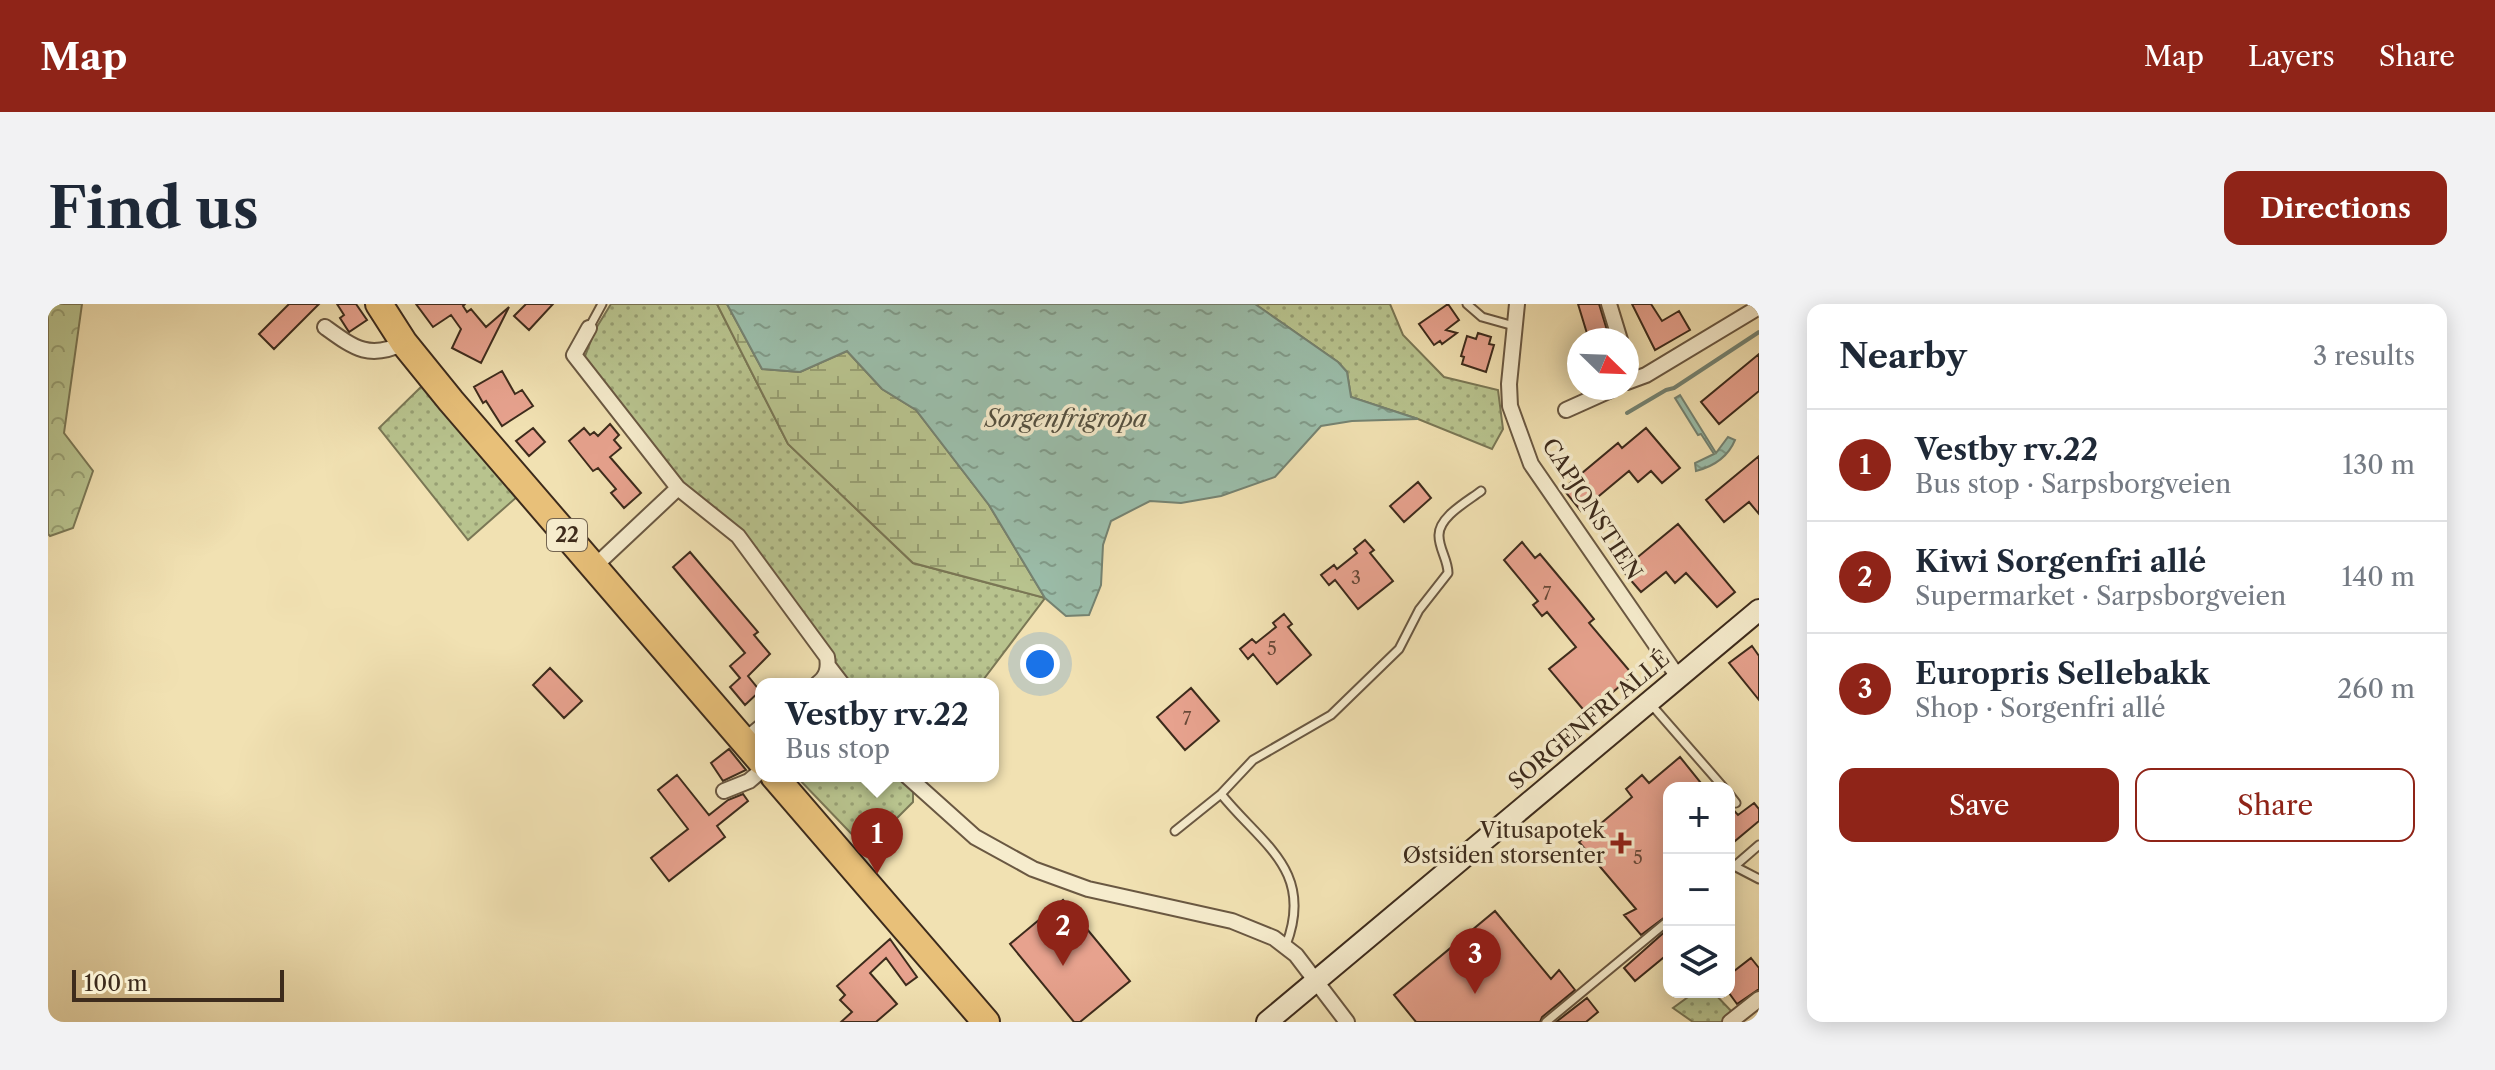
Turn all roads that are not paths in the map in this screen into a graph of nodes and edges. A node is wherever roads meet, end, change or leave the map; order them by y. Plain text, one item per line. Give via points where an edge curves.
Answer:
1 (379, 304) edge
2 (602, 304) edge
3 (1467, 304) edge
4 (1517, 304) edge
5 (1609, 304) edge
6 (1759, 307) edge
7 (325, 327) dead end
8 (1516, 327) junction
9 (589, 328) joint
10 (1616, 328) edge
11 (404, 343) junction
12 (1639, 378) edge
13 (1588, 400) edge
14 (1566, 410) dead end
15 (678, 488) junction
16 (1481, 491) dead end
17 (595, 566) junction
18 (1759, 610) edge
19 (829, 667) junction
20 (1678, 677) junction
21 (824, 678) edge
22 (837, 678) edge
23 (1649, 702) junction
24 (755, 743) edge
25 (755, 776) edge
26 (779, 782) edge
27 (914, 782) edge
28 (1719, 782) edge
29 (724, 791) dead end
30 (1221, 794) junction
31 (1175, 831) dead end
32 (1759, 845) edge
33 (1735, 865) edge
34 (1735, 869) edge
35 (1759, 879) edge
36 (1663, 925) edge
37 (1286, 945) junction
38 (1315, 981) junction
39 (1759, 999) edge
40 (986, 1022) edge
41 (1267, 1022) edge
42 (1347, 1022) edge
43 (1546, 1022) edge
44 (1730, 1022) edge

1 - 11 highway, 22
2 - 9 lane
3 - 8 lane via 1482,317
4 - 8 street, CAPJONSTIEN
5 - 10 street
6 - 12 street
7 - 11 street via 353,348 372,352
8 - 20 street, CAPJONSTIEN via 1510,406 1531,464
9 - 15 street via 574,355
11 - 17 highway, 22
13 - 14 street
15 - 17 street
15 - 19 street via 738,536 827,657
16 - 30 lane via 1441,527 1448,573 1399,649 1331,715 1253,760
17 - 24 highway, 22
18 - 20 street, SORGENFRI ALLÉ
19 - 21 street
19 - 22 street
20 - 23 street, SORGENFRI ALLÉ
23 - 28 lane
23 - 38 street, SORGENFRI ALLÉ
25 - 29 street
26 - 40 highway
27 - 37 street via 975,837 1033,869 1088,889 1232,921
30 - 31 lane
30 - 37 lane via 1272,847 1291,884 1294,924
32 - 33 lane
34 - 35 lane
36 - 43 lane
37 - 38 street
38 - 41 street, SORGENFRI ALLÉ
38 - 42 street
39 - 44 street

